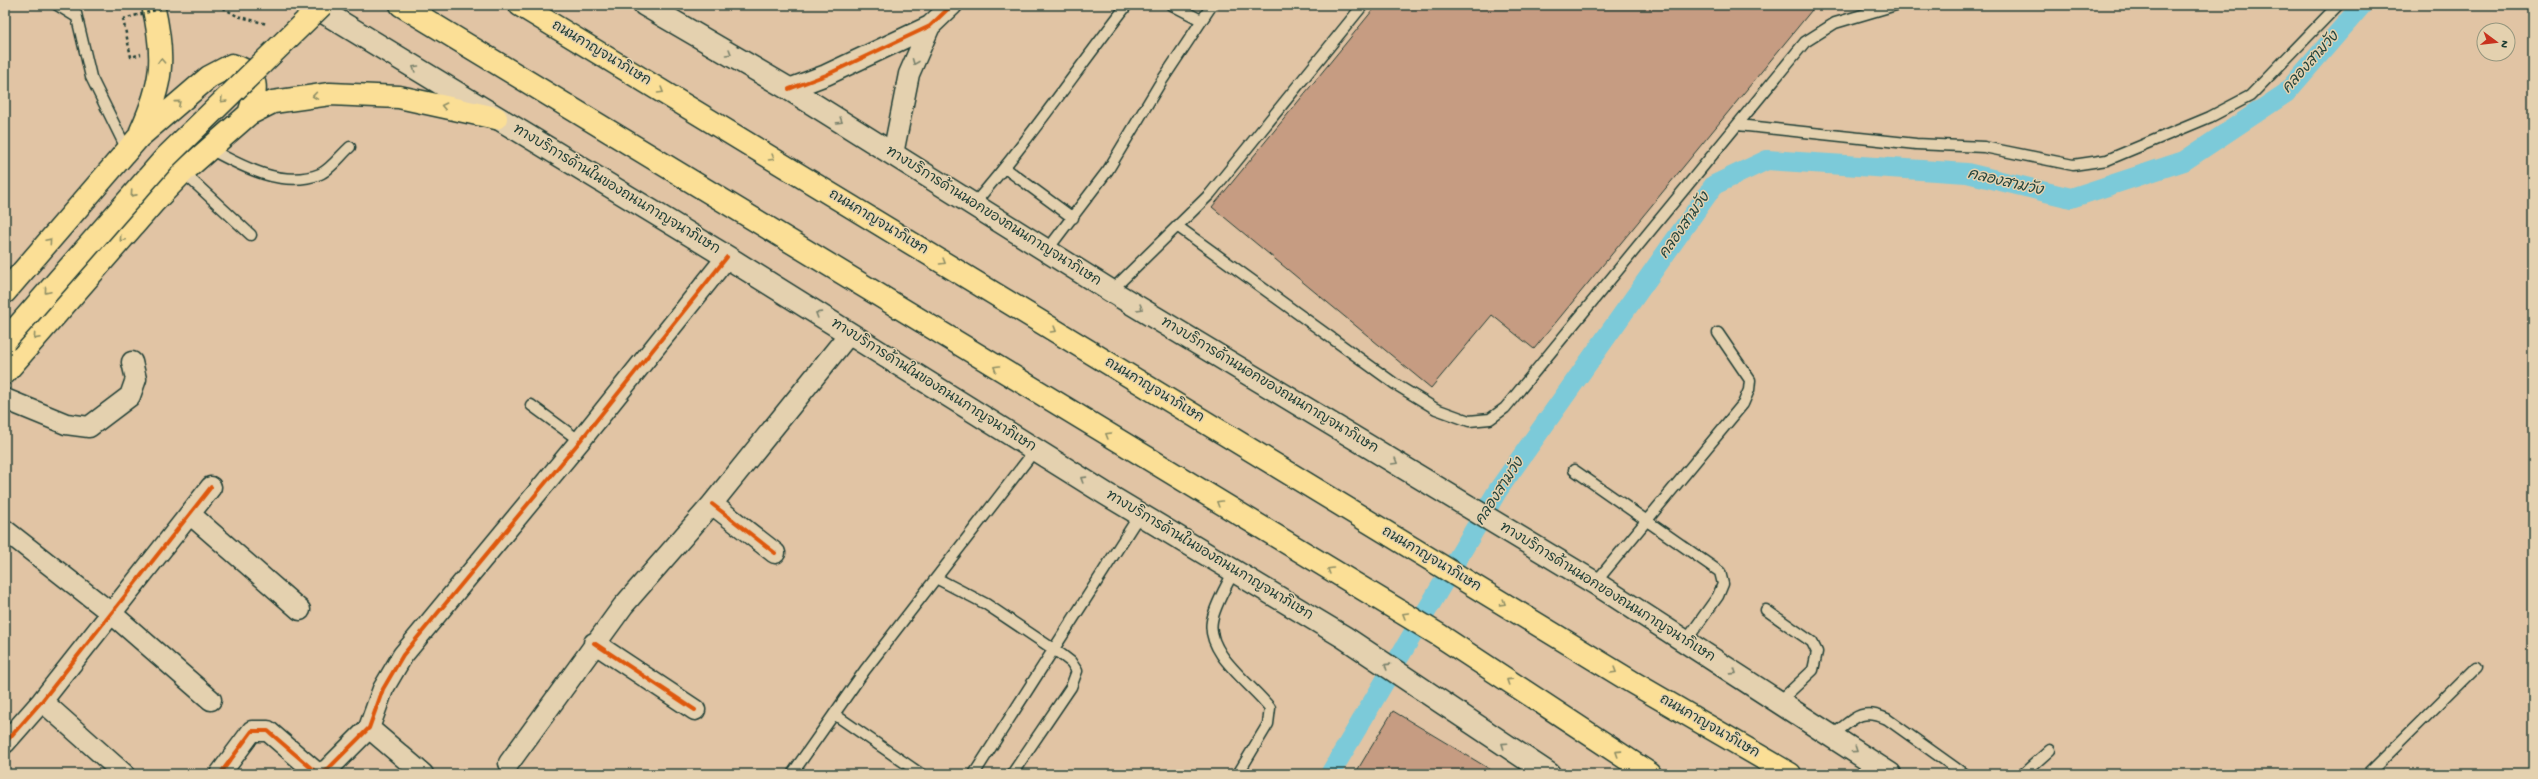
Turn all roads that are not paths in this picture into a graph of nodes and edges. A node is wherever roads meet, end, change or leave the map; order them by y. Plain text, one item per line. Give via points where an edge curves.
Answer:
1 (57, 5) edge
2 (74, 5) edge
3 (152, 5) edge
4 (302, 5) edge
5 (312, 5) edge
6 (322, 5) edge
7 (401, 5) edge
8 (520, 5) edge
9 (645, 5) edge
10 (669, 5) edge
11 (952, 5) edge
12 (1127, 5) edge
13 (1172, 5) edge
14 (1212, 5) edge
15 (1363, 5) edge
16 (1896, 5) edge
17 (2338, 5) edge
18 (75, 16) junction
19 (1201, 20) junction
20 (930, 26) junction
21 (695, 34) junction
22 (789, 89) junction
23 (249, 114) junction
24 (496, 118) junction
25 (1738, 125) junction
26 (132, 144) junction
27 (208, 148) junction
28 (350, 148) dead end
29 (893, 154) junction
30 (1005, 168) junction
31 (183, 172) junction
32 (972, 206) junction
33 (1073, 218) junction
34 (1177, 226) junction
35 (251, 235) dead end
36 (1048, 249) junction
37 (727, 257) junction
38 (1111, 291) junction
39 (5, 292) edge
40 (5, 318) edge
41 (1718, 333) dead end
42 (849, 334) junction
43 (5, 341) edge
44 (132, 362) dead end
45 (5, 373) edge
46 (5, 399) edge
47 (531, 405) dead end
48 (580, 441) junction
49 (1035, 450) junction
50 (1574, 470) dead end
51 (212, 486) dead end
52 (712, 504) junction
53 (190, 514) junction
54 (1140, 514) junction
55 (1648, 521) junction
56 (6, 532) edge
57 (775, 553) dead end
58 (1234, 570) junction
59 (936, 578) junction
60 (1595, 583) junction
61 (300, 610) dead end
62 (1766, 610) dead end
63 (111, 613) junction
64 (1686, 641) junction
65 (594, 644) junction
66 (1054, 650) junction
67 (2476, 667) dead end
68 (211, 700) dead end
69 (42, 701) junction
70 (1780, 701) junction
71 (695, 710) dead end
72 (834, 714) junction
73 (369, 728) junction
74 (1833, 735) junction
75 (5, 743) edge
76 (2050, 750) dead end
77 (509, 763) dead end
78 (1535, 770) edge
79 (124, 774) edge
80 (220, 774) edge
81 (423, 774) edge
82 (792, 774) edge
83 (921, 774) edge
84 (974, 774) edge
85 (1012, 774) edge
86 (1238, 774) edge
87 (1650, 774) edge
88 (1790, 774) edge
89 (1890, 774) edge
90 (1964, 774) edge
91 (2024, 774) edge
92 (2368, 774) edge

1 - 18 lane
2 - 18 lane
26 -> 3 main road via 154,102 162,70 159,33
4 - 40 main road via 158,144
24 -> 5 main road, ทางบริการด้านในของถนนกาญจนาภิเษก
6 -> 43 main road, bridge via 166,157
87 -> 7 main road via 1438,635
8 -> 88 main road, ถนนกาญจนาภิเษก via 1632,682
9 - 21 main road, ทางบริการด้านนอกของถนนกาญจนาภิเษก
10 - 21 main road
11 - 20 street
12 - 30 lane
13 - 19 lane
14 - 19 lane
15 - 34 lane via 1210,194
16 - 25 lane via 1835,23 1805,42
17 - 25 lane via 2250,96 2210,117 2108,160 2073,164 1984,147 1916,144
18 - 26 lane via 91,77
19 - 33 lane via 1108,170
20 - 22 street via 826,75
20 -> 29 street via 910,74
21 -> 22 main road, ทางบริการด้านนอกของถนนกาญจนาภิเษก
22 -> 29 main road, ทางบริการด้านนอกของถนนกาญจนาภิเษก
24 -> 23 main road via 399,97 330,94 273,102
26 -> 23 main road via 208,77 232,65 244,68 255,81 255,96
23 - 27 main road
24 - 37 main road, ทางบริการด้านในของถนนกาญจนาภิเษก
25 - 34 lane via 1505,408 1490,419 1469,421 1436,409 1395,384
39 -> 26 main road
27 - 28 lane via 239,165 284,179 321,174
27 - 31 main road
29 - 32 main road, ทางบริการด้านนอกของถนนกาญจนาภิเษก
30 - 32 lane
30 - 33 lane
31 - 35 lane
31 -> 45 main road
32 - 36 main road, ทางบริการด้านนอกของถนนกาญจนาภิเษก
33 - 36 lane
34 - 38 lane
36 - 38 main road, ทางบริการด้านนอกของถนนกาญจนาภิเษก
42 -> 37 main road, ทางบริการด้านในของถนนกาญจนาภิเษก
37 - 48 street
38 -> 60 main road, ทางบริการด้านนอกของถนนกาญจนาภิเษก
41 - 55 lane via 1750,380 1749,390 1743,404
42 - 49 main road, ทางบริการด้านในของถนนกาญจนาภิเษก
42 - 52 street
44 - 46 street via 136,379 130,396 89,427 66,424
47 - 48 lane
48 - 73 street via 402,655 383,689
54 -> 49 main road, ทางบริการด้านในของถนนกาญจนาภิเษก
49 - 59 lane
50 - 55 lane
51 - 53 street
52 - 57 street
52 - 65 street via 623,606
53 - 61 street
53 - 63 street
54 - 58 main road, ทางบริการด้านในของถนนกาญจนาภิเษก
54 - 66 lane
55 - 60 lane
55 - 64 lane via 1720,572 1723,584 1718,596
56 - 63 street
78 -> 58 main road, ทางบริการด้านในของถนนกาญจนาภิเษก via 1420,687
58 - 86 lane via 1212,620 1211,635 1218,651 1270,708 1268,724
59 - 66 lane via 986,604
59 - 72 lane
60 - 64 main road, ทางบริการด้านนอกของถนนกาญจนาภิเษก
62 - 70 lane via 1812,642 1817,652 1813,670
63 - 68 street
63 - 69 street
64 -> 70 main road, ทางบริการด้านนอกของถนนกาญจนาภิเษก
65 - 71 street
65 - 77 street
66 - 84 lane
66 - 85 lane via 1071,662 1077,671 1076,678
67 - 92 lane
69 - 75 street
69 - 79 street
70 - 74 main road, ทางบริการด้านนอกของถนนกาญจนาภิเษก
72 - 82 lane
72 - 83 lane
73 - 80 street via 327,770 318,774 268,731 252,731
73 - 81 street
74 -> 89 main road, ทางบริการด้านนอกของถนนกาญจนาภิเษก
74 - 90 lane via 1854,718 1874,713 1887,719
76 - 91 lane

